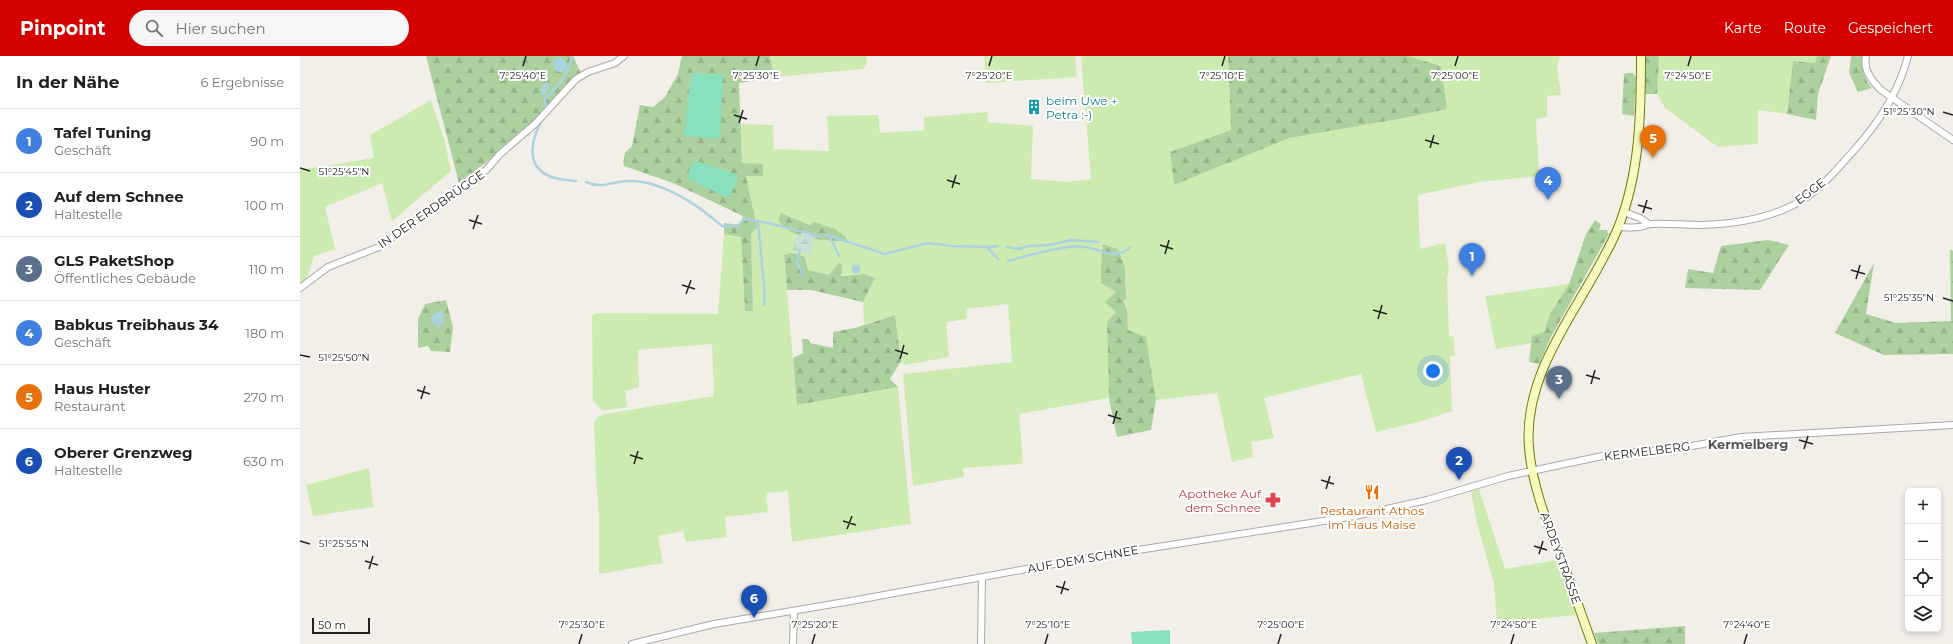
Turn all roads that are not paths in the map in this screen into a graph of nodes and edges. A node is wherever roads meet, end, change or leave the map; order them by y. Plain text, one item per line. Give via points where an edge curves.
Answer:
1 (624, 56) edge
2 (1641, 56) edge
3 (1866, 56) edge
4 (1908, 56) edge
5 (1891, 98) junction
6 (1953, 140) edge
7 (1624, 212) junction
8 (1649, 224) junction
9 (1618, 227) junction
10 (300, 288) edge
11 (1953, 425) edge
12 (1533, 471) junction
13 (982, 578) junction
14 (794, 611) junction
15 (632, 644) edge
16 (793, 644) edge
17 (981, 644) edge
18 (1592, 644) edge

1 - 10 street, IN DER ERDBRÜGGE via 615,63 576,79 535,124 500,154 486,170 379,247 328,267
2 - 7 main road, ARDEYSTRASSE via 1638,149
3 - 5 street via 1866,70 1873,82
4 - 5 street, EGGE
5 - 6 street
5 - 8 street, EGGE via 1874,127 1846,160 1810,194 1795,204 1764,216 1735,223
7 - 8 street, EGGE
7 - 9 main road, ARDEYSTRASSE
8 - 9 street, EGGE via 1641,227
9 - 12 main road, ARDEYSTRASSE via 1598,269 1547,357 1530,420 1529,448
11 - 12 street, KERMELBERG via 1741,437 1681,448 1608,455
12 - 13 street, AUF DEM SCHNEE via 1427,500 1355,516 1161,545
12 - 18 main road, ARDEYSTRASSE via 1536,487
13 - 14 street, AUF DEM SCHNEE
13 - 17 street
14 - 15 street, AUF DEM SCHNEE via 714,624
14 - 16 street

